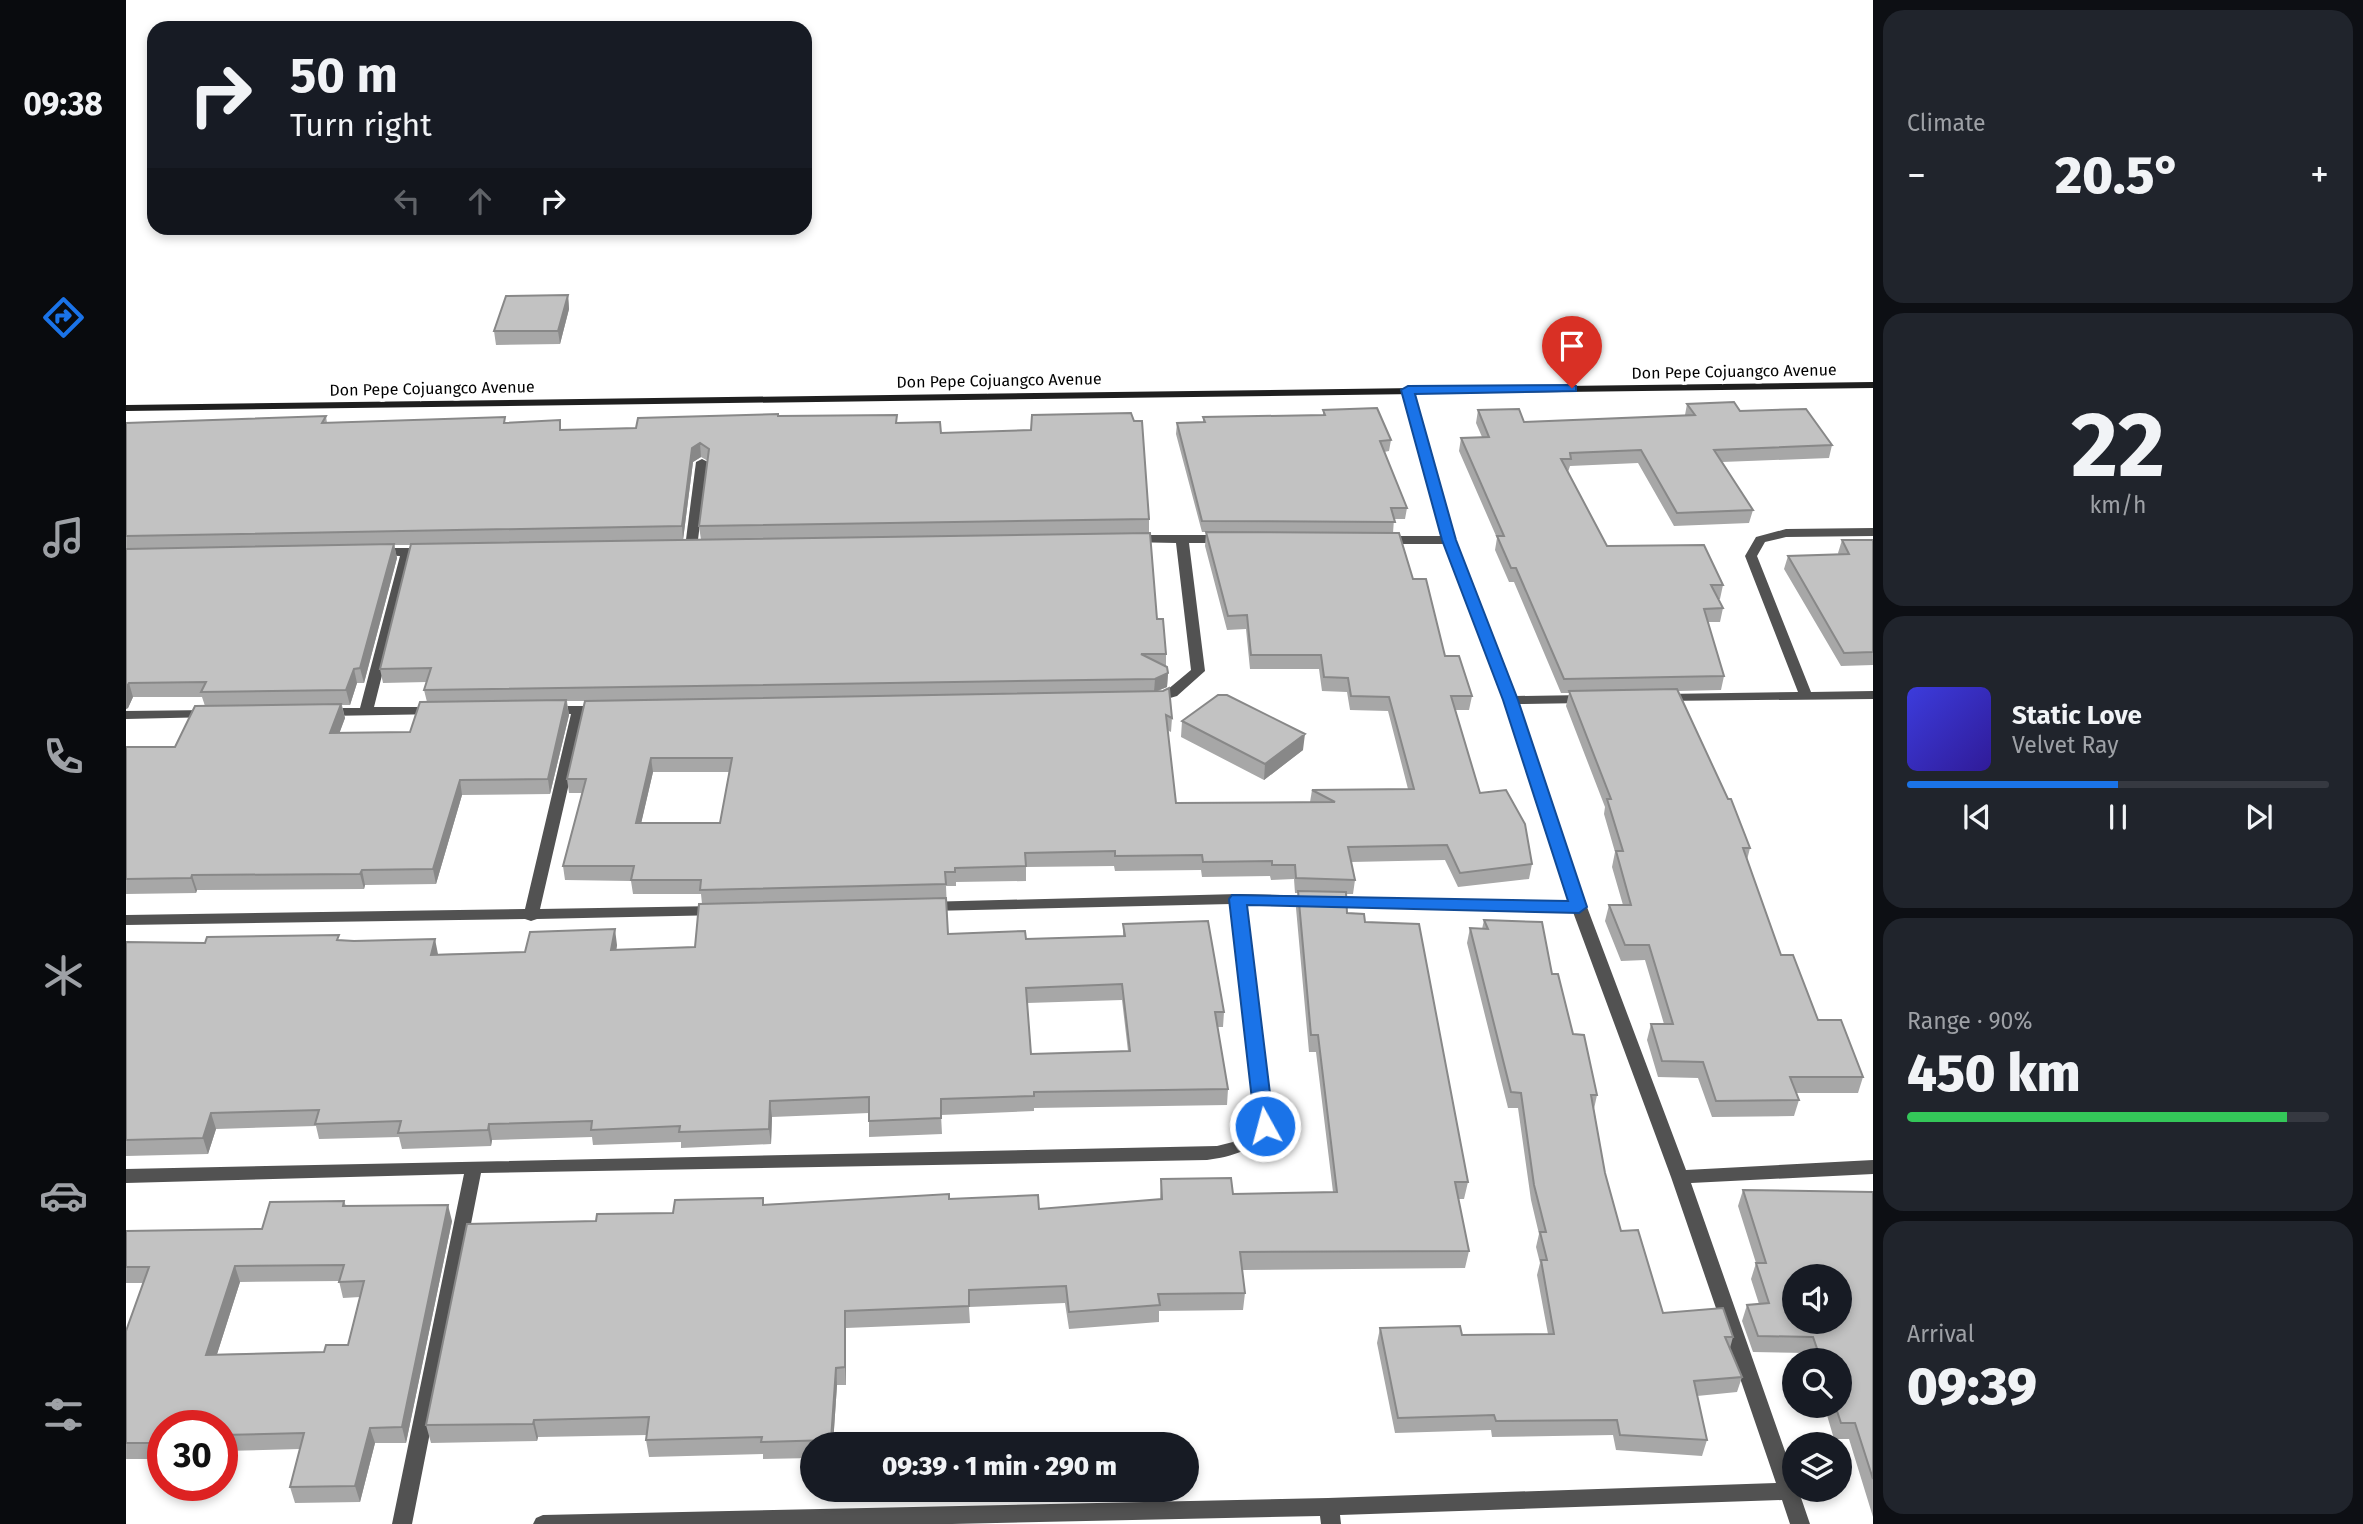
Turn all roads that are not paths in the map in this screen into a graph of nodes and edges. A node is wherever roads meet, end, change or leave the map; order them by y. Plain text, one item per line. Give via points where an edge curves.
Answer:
1 (1873, 385) edge
2 (1408, 390) junction
3 (126, 408) edge
4 (702, 462) edge
5 (1873, 532) edge
6 (1182, 539) junction
7 (1236, 539) edge
8 (1114, 540) edge
9 (1369, 540) edge
10 (1449, 540) junction
11 (691, 547) edge
12 (407, 552) junction
13 (434, 552) edge
14 (367, 553) edge
15 (1873, 695) edge
16 (1806, 696) junction
17 (1645, 698) edge
18 (1143, 699) edge
19 (1605, 699) edge
20 (1511, 700) junction
21 (620, 709) edge
22 (539, 710) edge
23 (579, 710) junction
24 (445, 711) edge
25 (312, 712) edge
26 (366, 712) junction
27 (219, 714) edge
28 (126, 715) edge
29 (1238, 899) junction
30 (919, 906) edge
31 (1579, 907) junction
32 (739, 911) edge
33 (531, 916) junction
34 (126, 920) edge
35 (474, 1167) junction
36 (1873, 1167) edge
37 (126, 1176) edge
38 (1680, 1177) junction
39 (1782, 1474) edge
40 (1782, 1491) edge
41 (1792, 1502) edge
42 (1330, 1516) edge
43 (402, 1524) edge
44 (543, 1524) edge
45 (1800, 1524) edge

1 - 2 street, Don Pepe Cojuangco Avenue
2 - 3 street, Don Pepe Cojuangco Avenue
2 - 10 street
4 - 11 street
5 - 16 street via 1786,533 1760,540 1751,556
6 - 7 street
6 - 8 street
6 - 18 street via 1198,671 1172,693
9 - 10 street
10 - 20 street
12 - 13 street
12 - 14 street
12 - 26 street
15 - 16 street
16 - 17 street
19 - 20 street
20 - 31 street
21 - 23 street
22 - 23 street
23 - 33 street
24 - 26 street
25 - 26 street
27 - 28 street
29 - 30 street
29 - 31 street
29 - 35 street via 1265,1126 1232,1151
31 - 38 street
32 - 33 street
33 - 34 street
35 - 37 street
35 - 43 street
36 - 38 street
38 - 39 street
40 - 42 street
41 - 45 street
42 - 44 street

